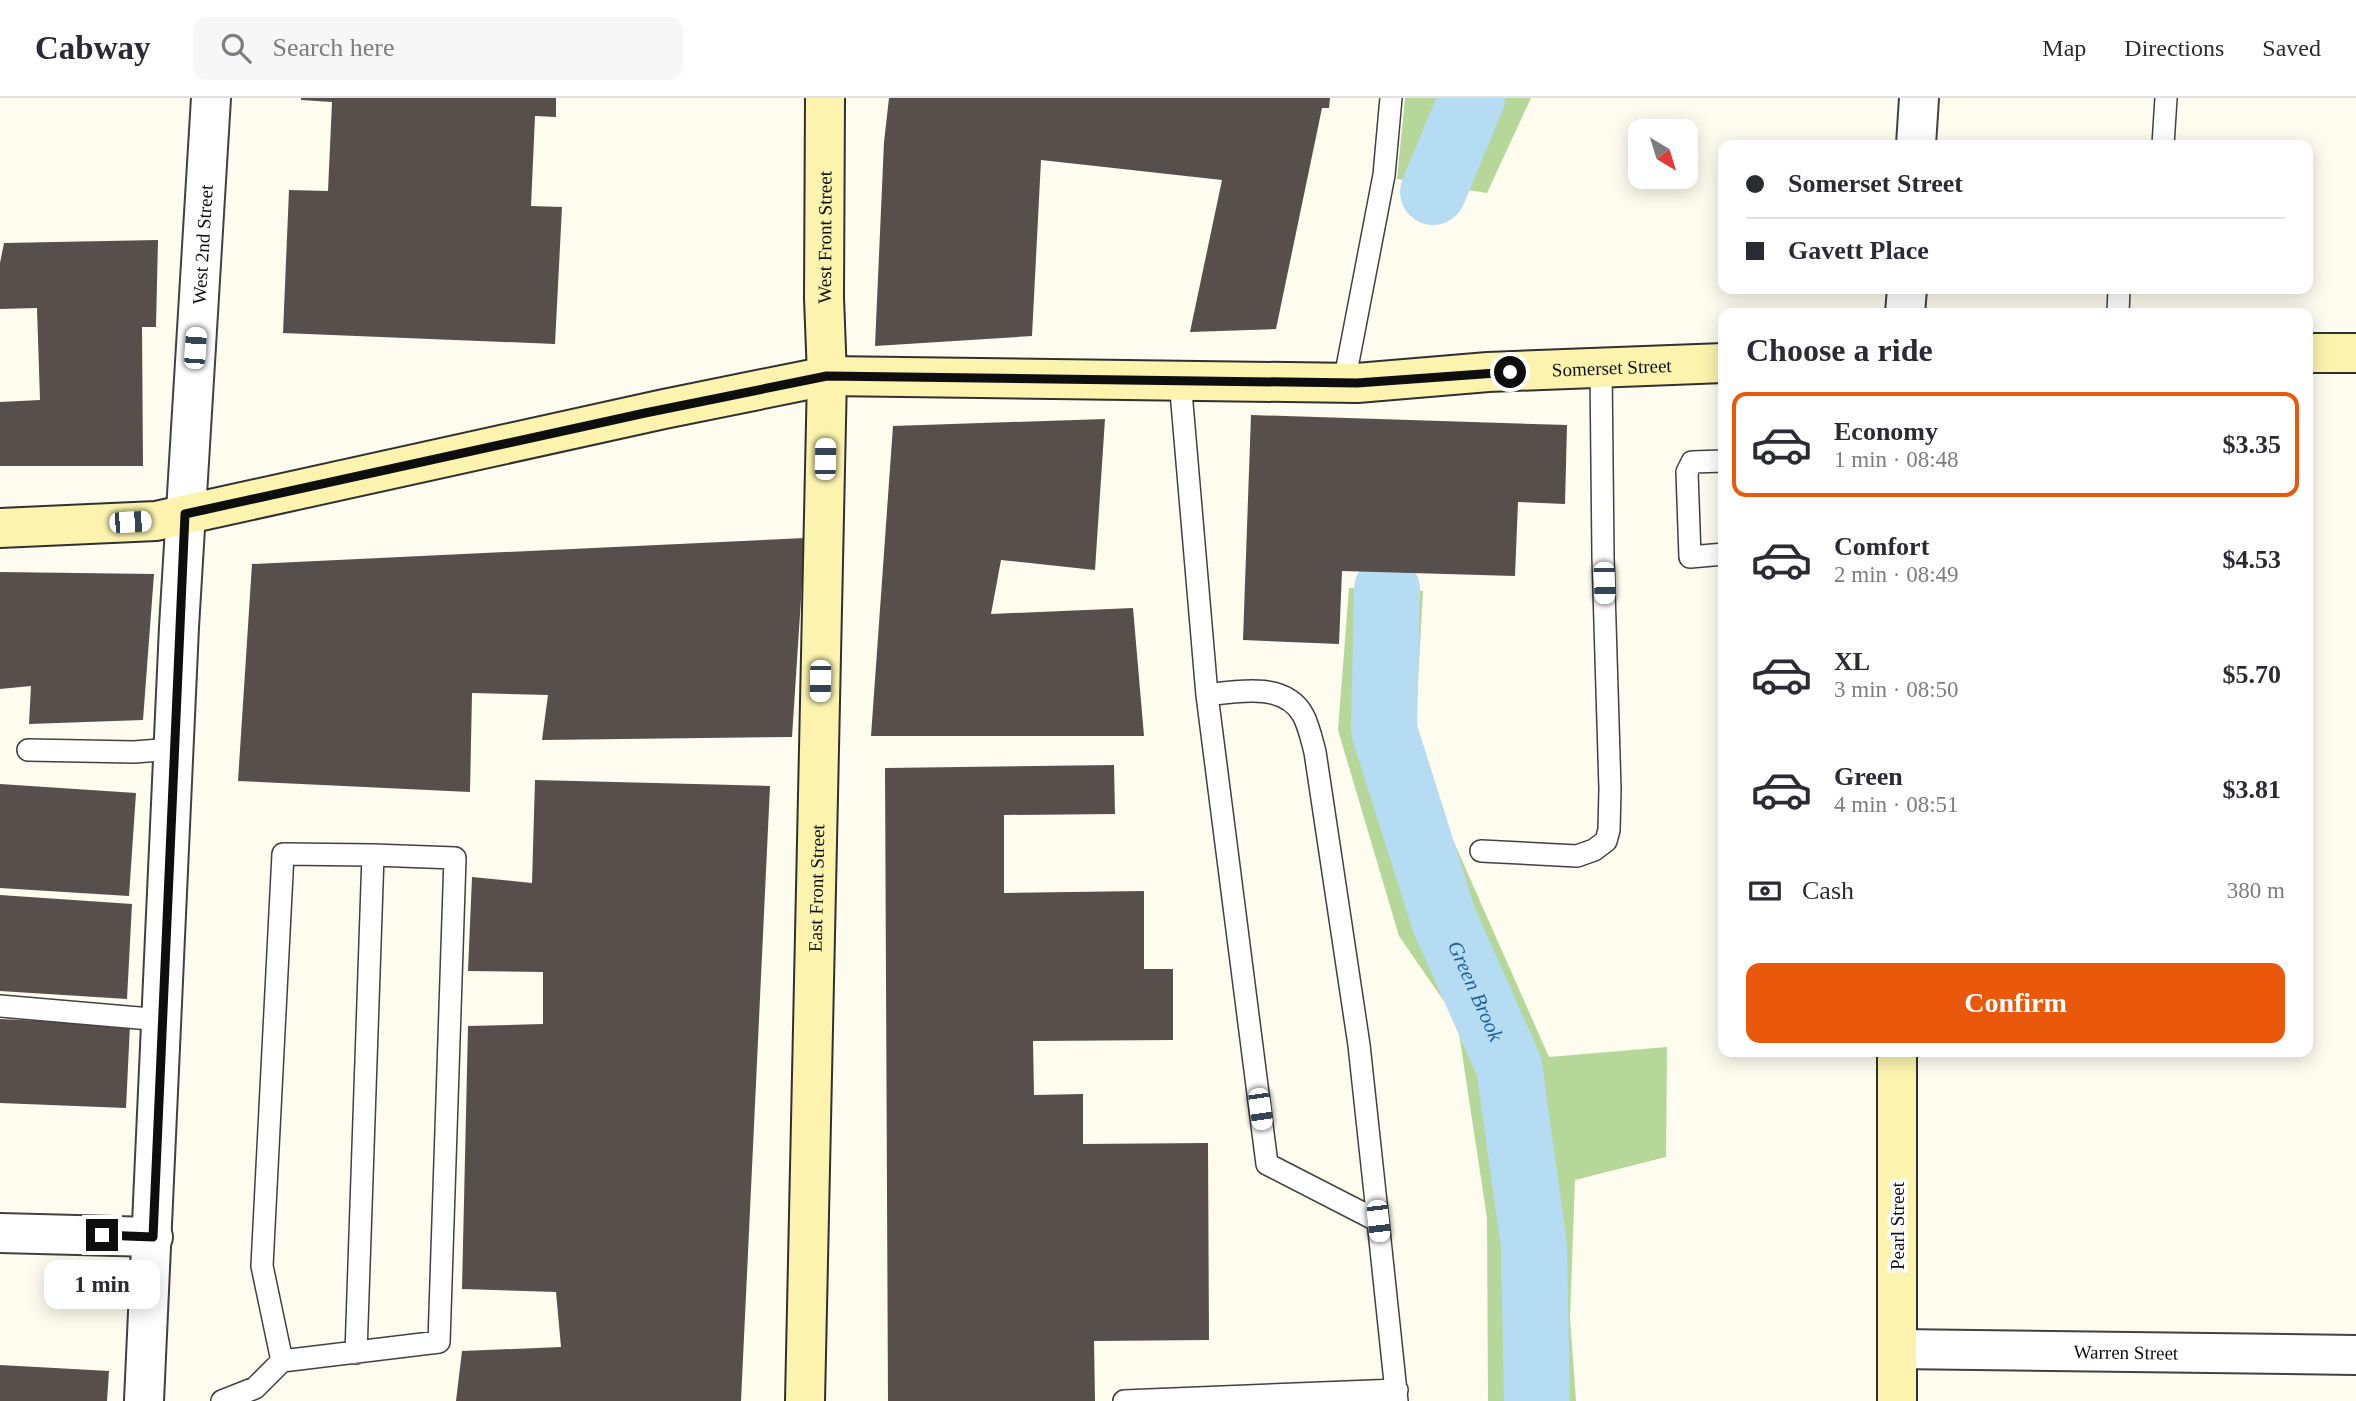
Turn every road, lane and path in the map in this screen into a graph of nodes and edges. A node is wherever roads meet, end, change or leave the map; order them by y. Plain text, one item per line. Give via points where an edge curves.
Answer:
1 (211, 98) edge
2 (825, 98) edge
3 (1391, 98) edge
4 (1919, 98) edge
5 (2166, 98) edge
6 (1916, 140) edge
7 (2163, 140) edge
8 (2313, 353) edge
9 (2356, 353) edge
10 (1718, 363) edge
11 (1601, 368) junction
12 (827, 376) junction
13 (1180, 380) junction
14 (1343, 383) junction
15 (1718, 461) edge
16 (185, 514) junction
17 (0, 528) edge
18 (1718, 555) edge
19 (1207, 695) junction
20 (173, 749) junction
21 (28, 750) dead end
22 (1481, 851) dead end
23 (373, 855) junction
24 (0, 1006) edge
25 (162, 1020) junction
26 (1897, 1057) edge
27 (1378, 1221) junction
28 (0, 1233) edge
29 (153, 1237) junction
30 (1897, 1349) junction
31 (356, 1353) junction
32 (2356, 1355) edge
33 (282, 1361) junction
34 (1397, 1395) edge
35 (150, 1401) edge
36 (222, 1401) edge
37 (805, 1401) edge
38 (1124, 1401) edge
39 (1897, 1401) edge

1 - 16 street, West 2nd Street
2 - 12 main road, West Front Street
3 - 14 lane via 1384,175
4 - 6 street
5 - 7 lane
8 - 9 main road
10 - 11 main road, Somerset Street
11 - 14 main road, Somerset Street
11 - 22 lane via 1609,830 1606,841 1577,856
12 - 13 main road, Somerset Street
12 - 16 main road, Somerset Street
12 - 37 main road, East Front Street
13 - 14 main road, Somerset Street
13 - 19 lane
15 - 18 lane via 1692,463 1687,472 1690,557
16 - 17 main road, Somerset Street via 156,521
16 - 20 street, West 2nd Street
19 - 27 lane via 1267,1164
19 - 27 lane via 1240,691 1276,693 1290,699 1303,716 1315,752 1359,1045
20 - 21 lane
20 - 25 street, West 2nd Street
23 - 31 lane
23 - 31 lane via 455,858 439,1342
23 - 33 lane via 283,855 262,1266
24 - 25 lane
25 - 29 street, West 2nd Street
26 - 30 main road, Pearl Street
27 - 34 lane
28 - 29 street
29 - 35 street, West 2nd Street
30 - 32 street, Warren Street
30 - 39 main road, Pearl Street
31 - 33 lane
33 - 36 lane via 256,1388
34 - 38 lane

